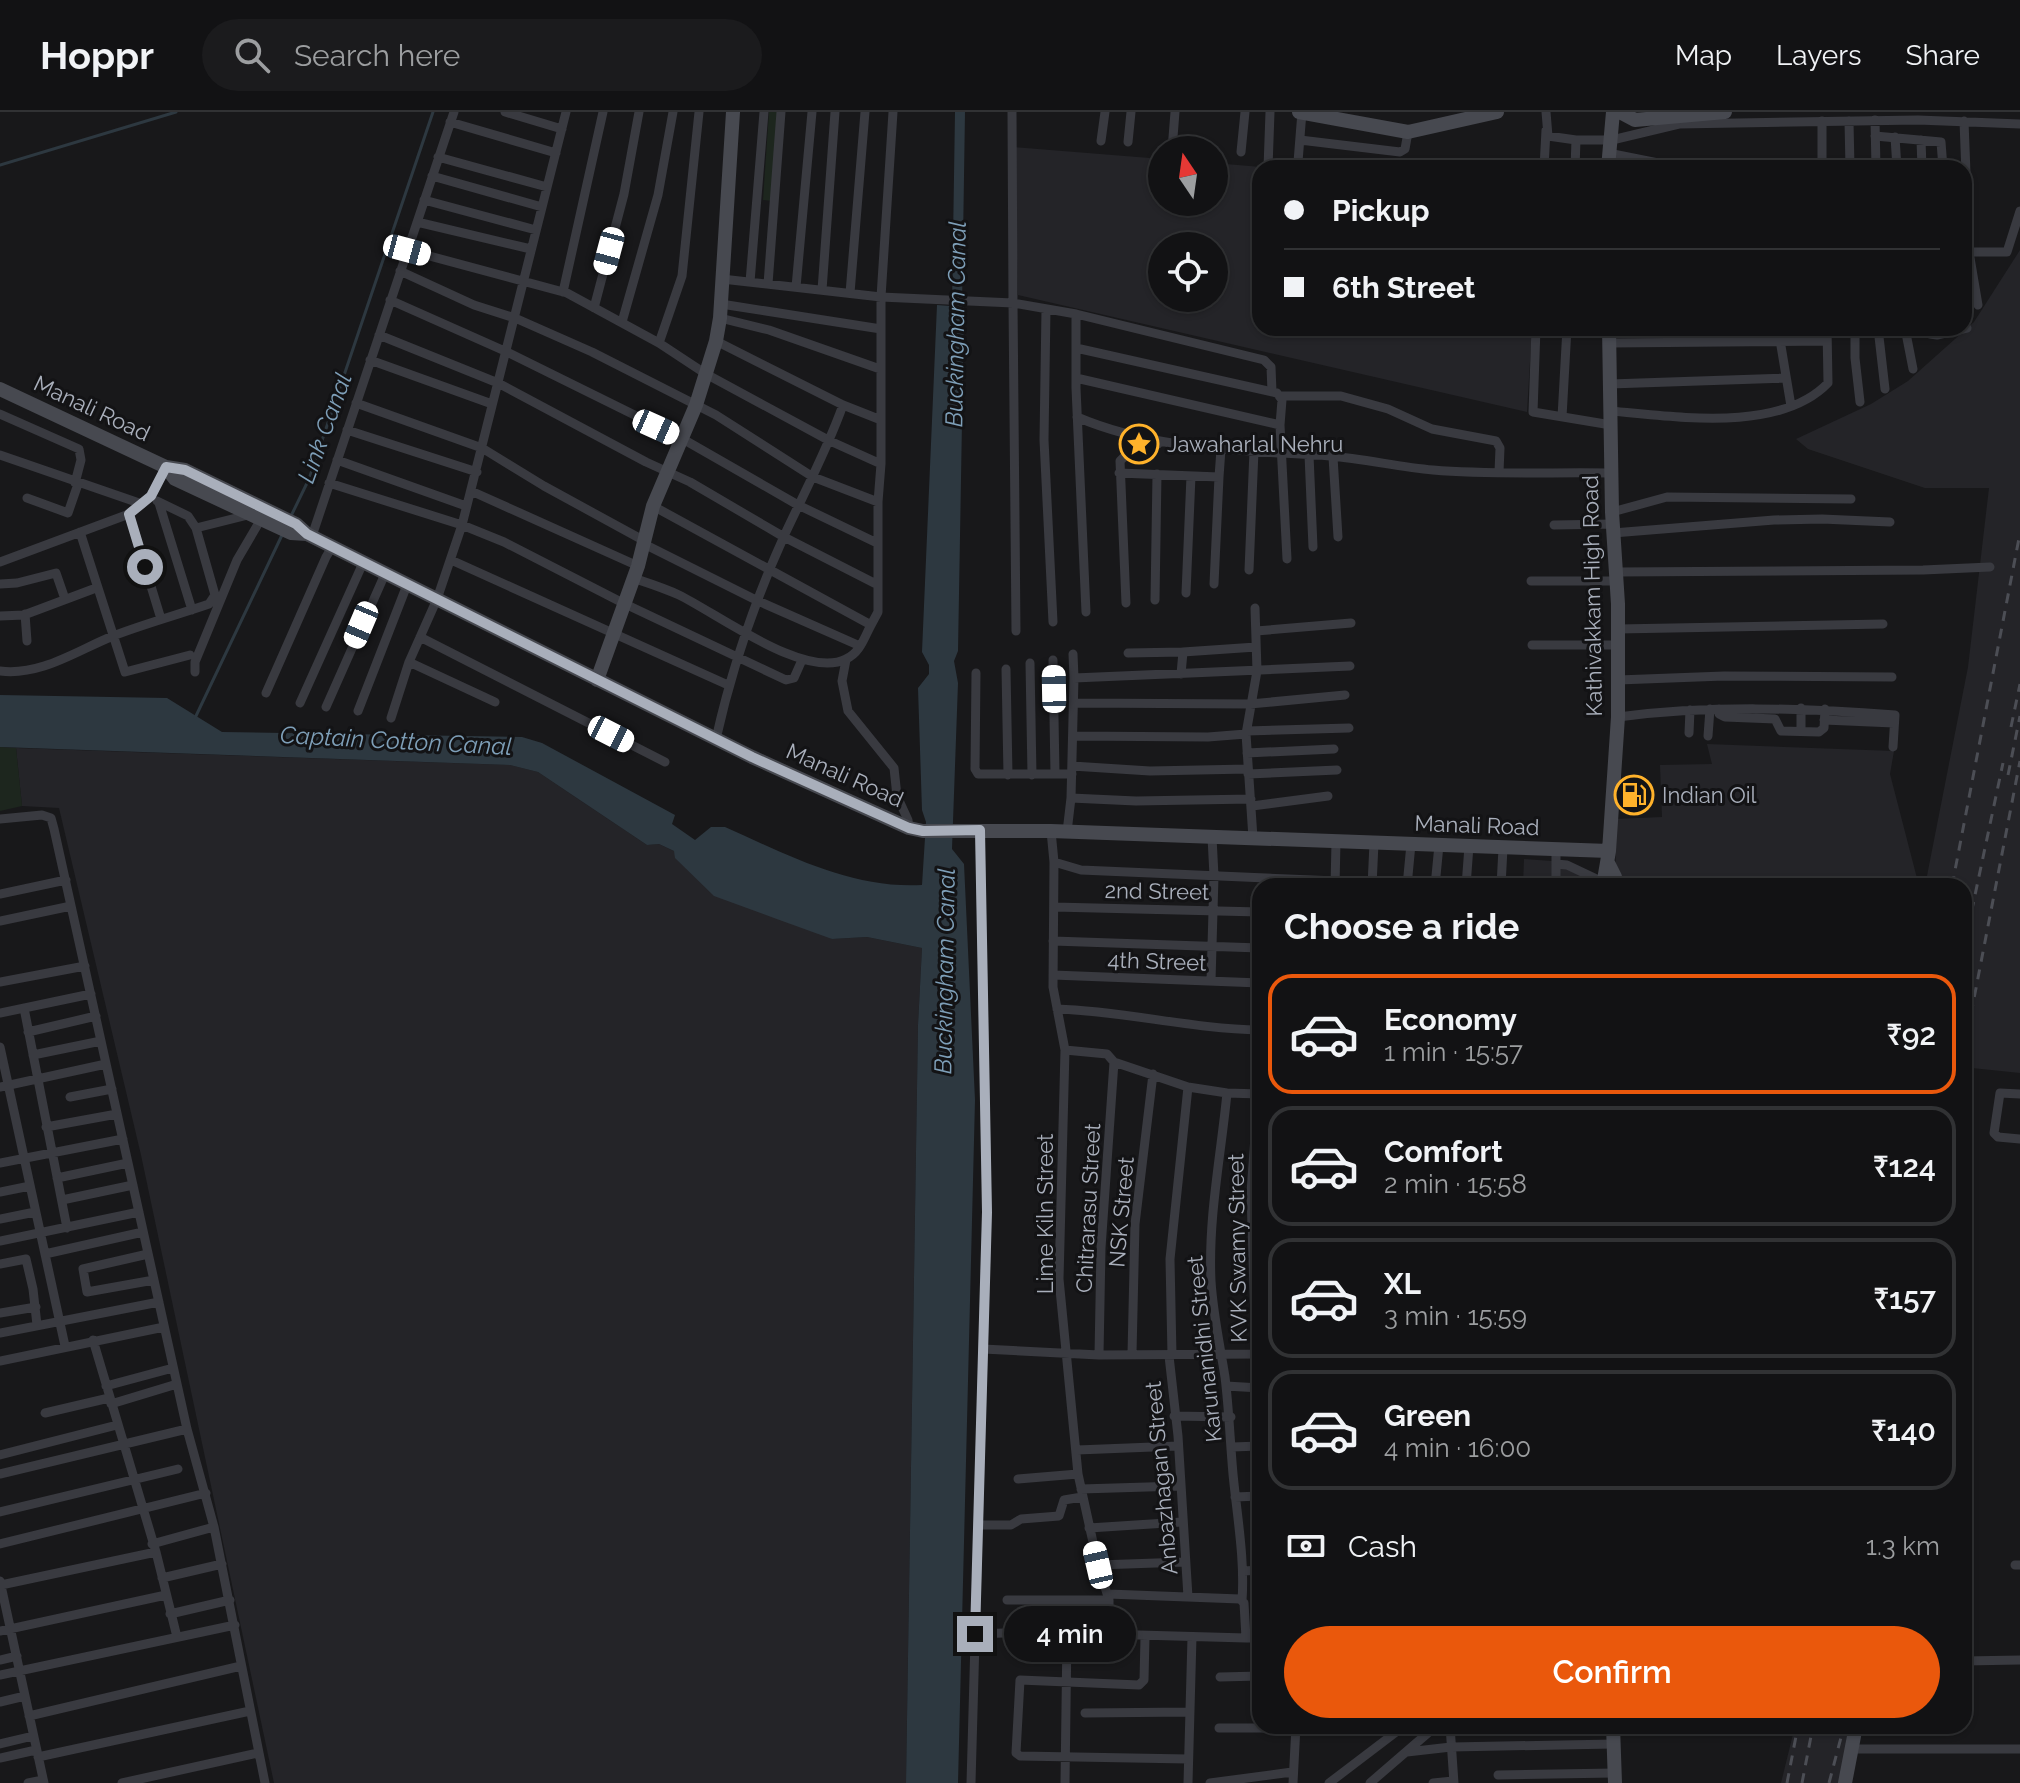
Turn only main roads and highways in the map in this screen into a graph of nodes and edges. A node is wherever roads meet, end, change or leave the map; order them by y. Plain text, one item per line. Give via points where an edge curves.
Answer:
1 (733, 112) edge
2 (1301, 112) edge
3 (1497, 112) edge
4 (1613, 112) edge
5 (1622, 112) edge
6 (1725, 112) edge
7 (1609, 153) edge
8 (1610, 336) edge
9 (0, 389) edge
10 (166, 467) junction
11 (264, 518) junction
12 (597, 680) junction
13 (1609, 857) junction
14 (1614, 878) edge
15 (1613, 1734) edge
16 (1854, 1734) edge
17 (1614, 1778) edge
18 (1845, 1783) edge

1 - 12 main road via 716,341 696,405 653,506
2 - 3 main road via 1408,132
4 - 7 main road
5 - 6 main road via 1635,120
8 - 13 main road, Kathivakkam High Road via 1618,717
9 - 10 main road, Manali Road
10 - 11 main road, Manali Road via 185,470
10 - 11 main road, Manali Road via 175,479
11 - 12 main road, Manali Road
12 - 13 main road, Manali Road via 752,757 916,829 1469,846 1556,857
13 - 14 main road
15 - 17 main road
16 - 18 main road

